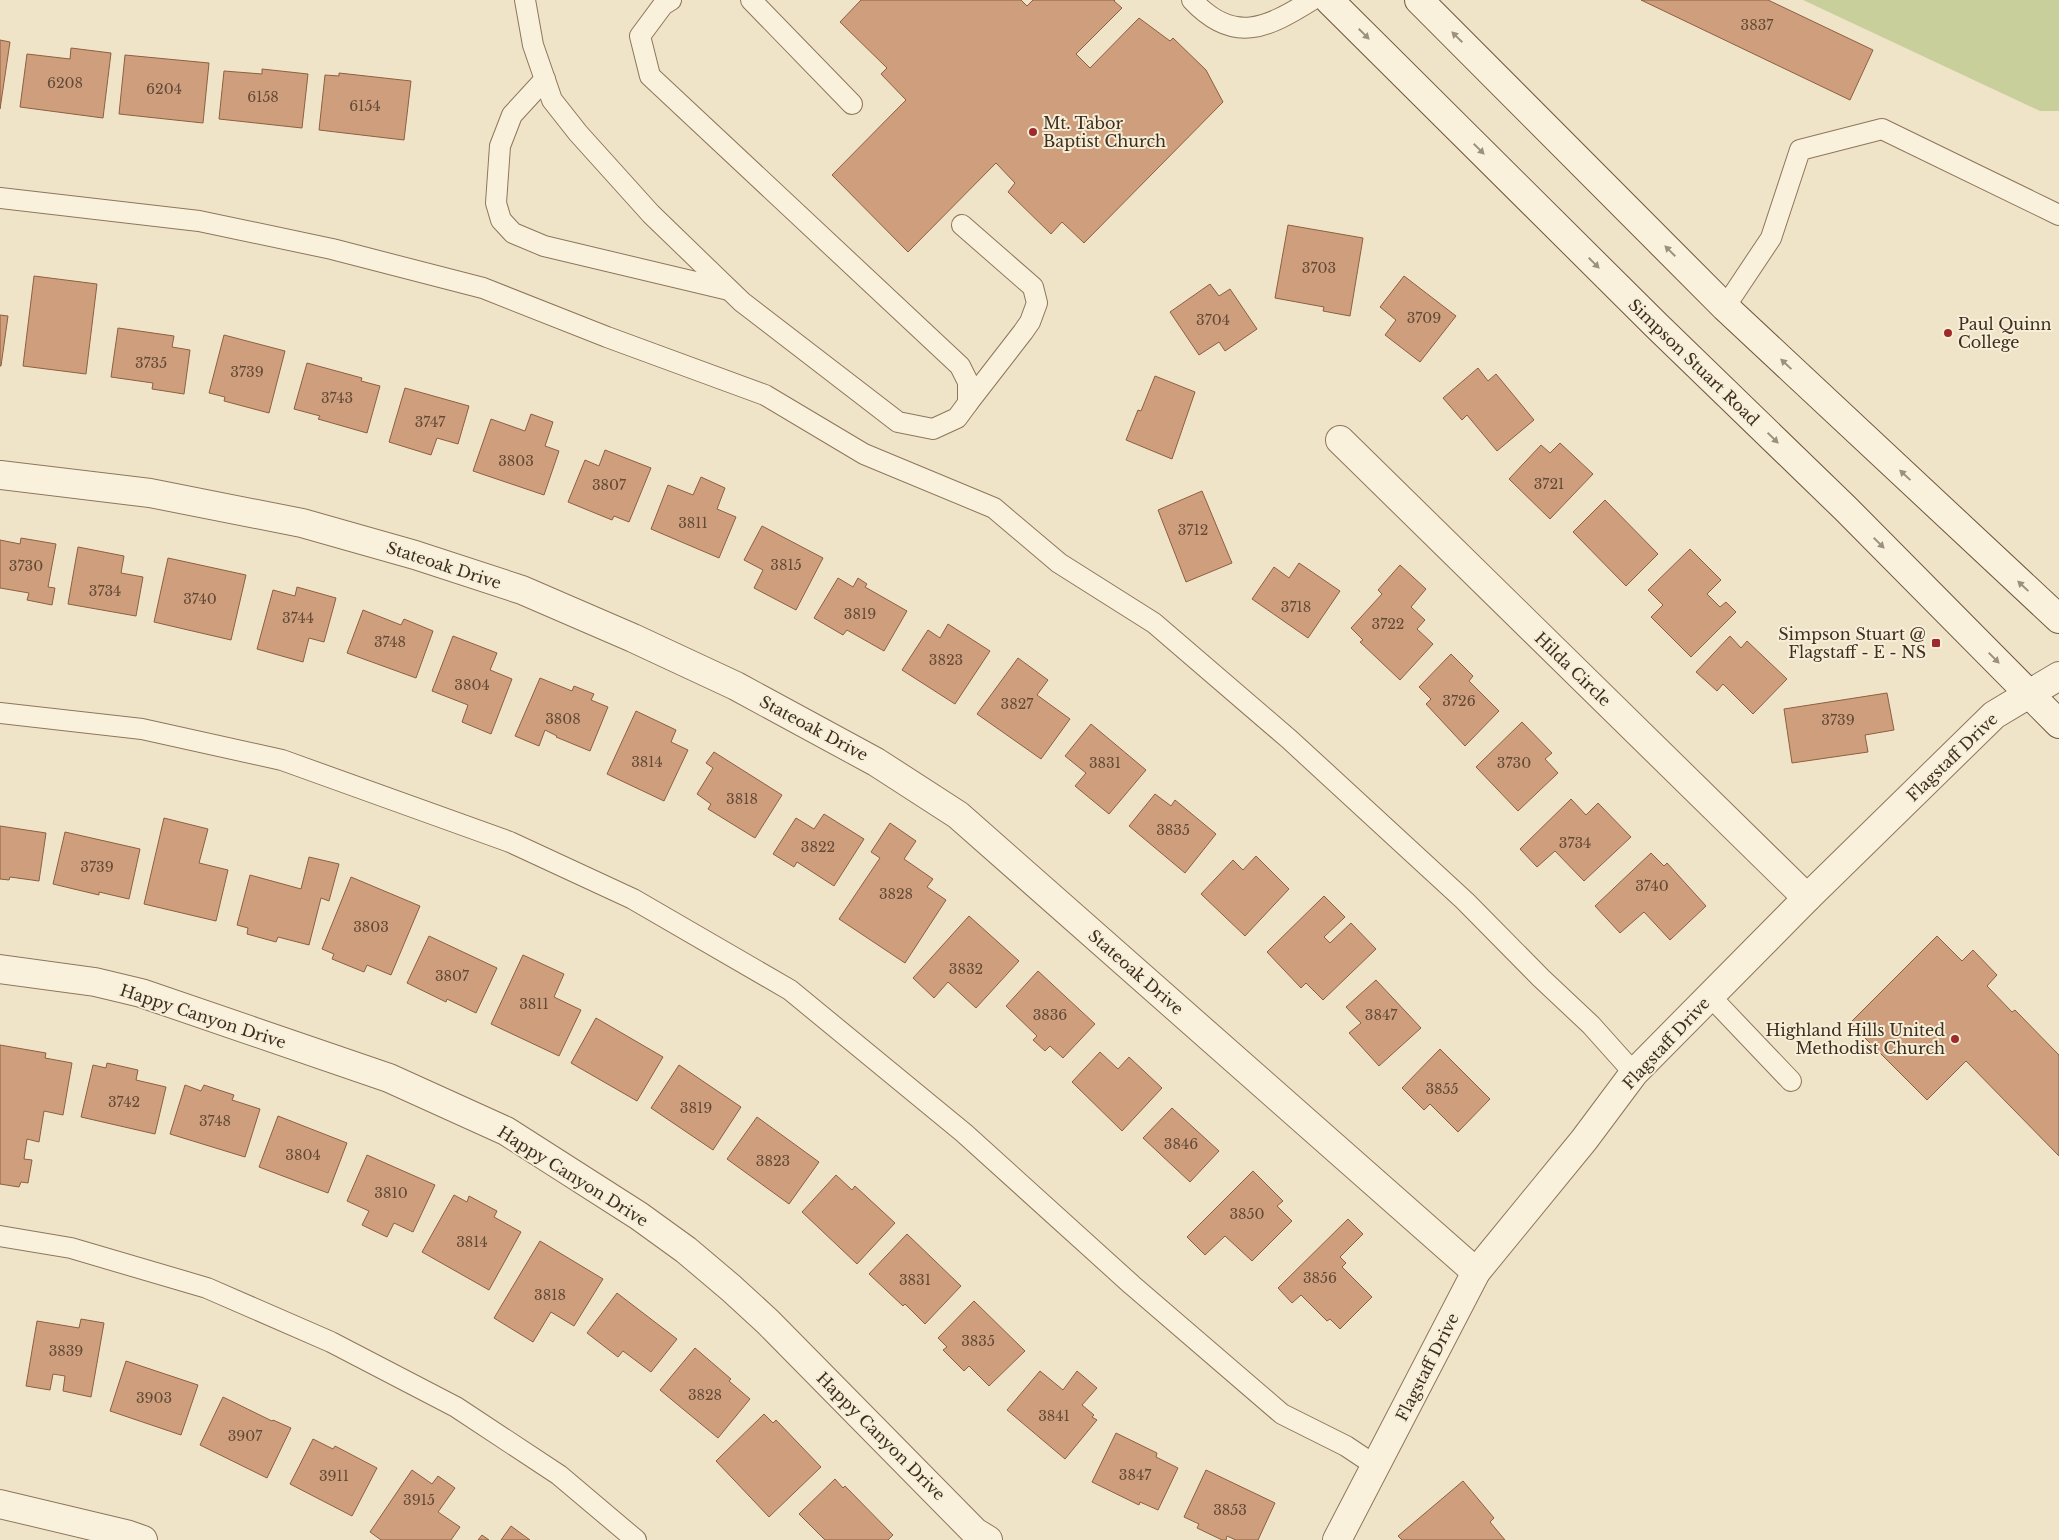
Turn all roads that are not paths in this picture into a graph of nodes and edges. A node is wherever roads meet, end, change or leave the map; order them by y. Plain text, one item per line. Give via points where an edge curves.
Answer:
1 (524, 0) edge
2 (671, 0) edge
3 (751, 0) edge
4 (1192, 0) edge
5 (1312, 0) edge
6 (1329, 0) edge
7 (1420, 0) edge
8 (545, 79) junction
9 (852, 104) dead end
10 (0, 198) edge
11 (2059, 215) edge
12 (962, 224) dead end
13 (729, 290) junction
14 (1725, 307) junction
15 (968, 403) junction
16 (1340, 440) dead end
17 (0, 475) edge
18 (2059, 619) edge
19 (2059, 676) edge
20 (2029, 693) junction
21 (0, 714) edge
22 (2059, 724) edge
23 (1807, 898) junction
24 (0, 969) edge
25 (1710, 996) junction
26 (1634, 1072) junction
27 (1791, 1081) dead end
28 (0, 1236) edge
29 (1476, 1272) junction
30 (1376, 1466) junction
31 (0, 1504) edge
32 (143, 1540) edge
33 (636, 1540) edge
34 (988, 1540) edge
35 (1337, 1540) edge

1 - 8 lane via 533,45
2 - 15 lane via 663,5 640,36 650,76 960,366 968,382
3 - 9 lane
4 - 5 lane via 1224,25 1252,29 1281,20
6 -> 20 street, Simpson Stuart Road
14 -> 7 street
8 - 13 lane via 552,100 578,133 651,214
8 - 13 lane via 512,114 500,146 496,203 501,220 514,233 544,246
10 - 26 lane via 199,221 332,249 483,288 765,395 864,454 994,508 1059,563 1154,623 1290,739 1464,901 1591,1025
11 - 14 lane via 1882,129 1800,150 1771,238
12 - 15 lane via 1033,287 1037,303 1030,322
13 - 15 lane via 898,422 933,429 956,418
18 -> 14 street
16 - 23 street, Hilda Circle
17 - 29 street, Stateoak Drive via 150,493 302,523 415,555 522,590 736,686 876,762 958,816
19 - 20 street, Flagstaff Drive
20 - 22 street, Simpson Stuart Road
20 - 23 street, Flagstaff Drive via 1994,715
21 - 30 lane via 142,729 282,760 510,842 633,899 790,990 964,1133 1132,1285 1282,1414 1346,1446
23 - 25 street, Flagstaff Drive
24 - 34 street, Happy Canyon Drive via 95,982 142,993 390,1078 506,1131 639,1216 732,1288 975,1532
25 - 26 street, Flagstaff Drive
25 - 27 lane
26 - 29 street, Flagstaff Drive via 1584,1140
28 - 33 lane via 71,1248 207,1288 332,1342 456,1407 559,1475
29 - 30 street, Flagstaff Drive
30 - 35 street, Flagstaff Drive
31 - 32 street

